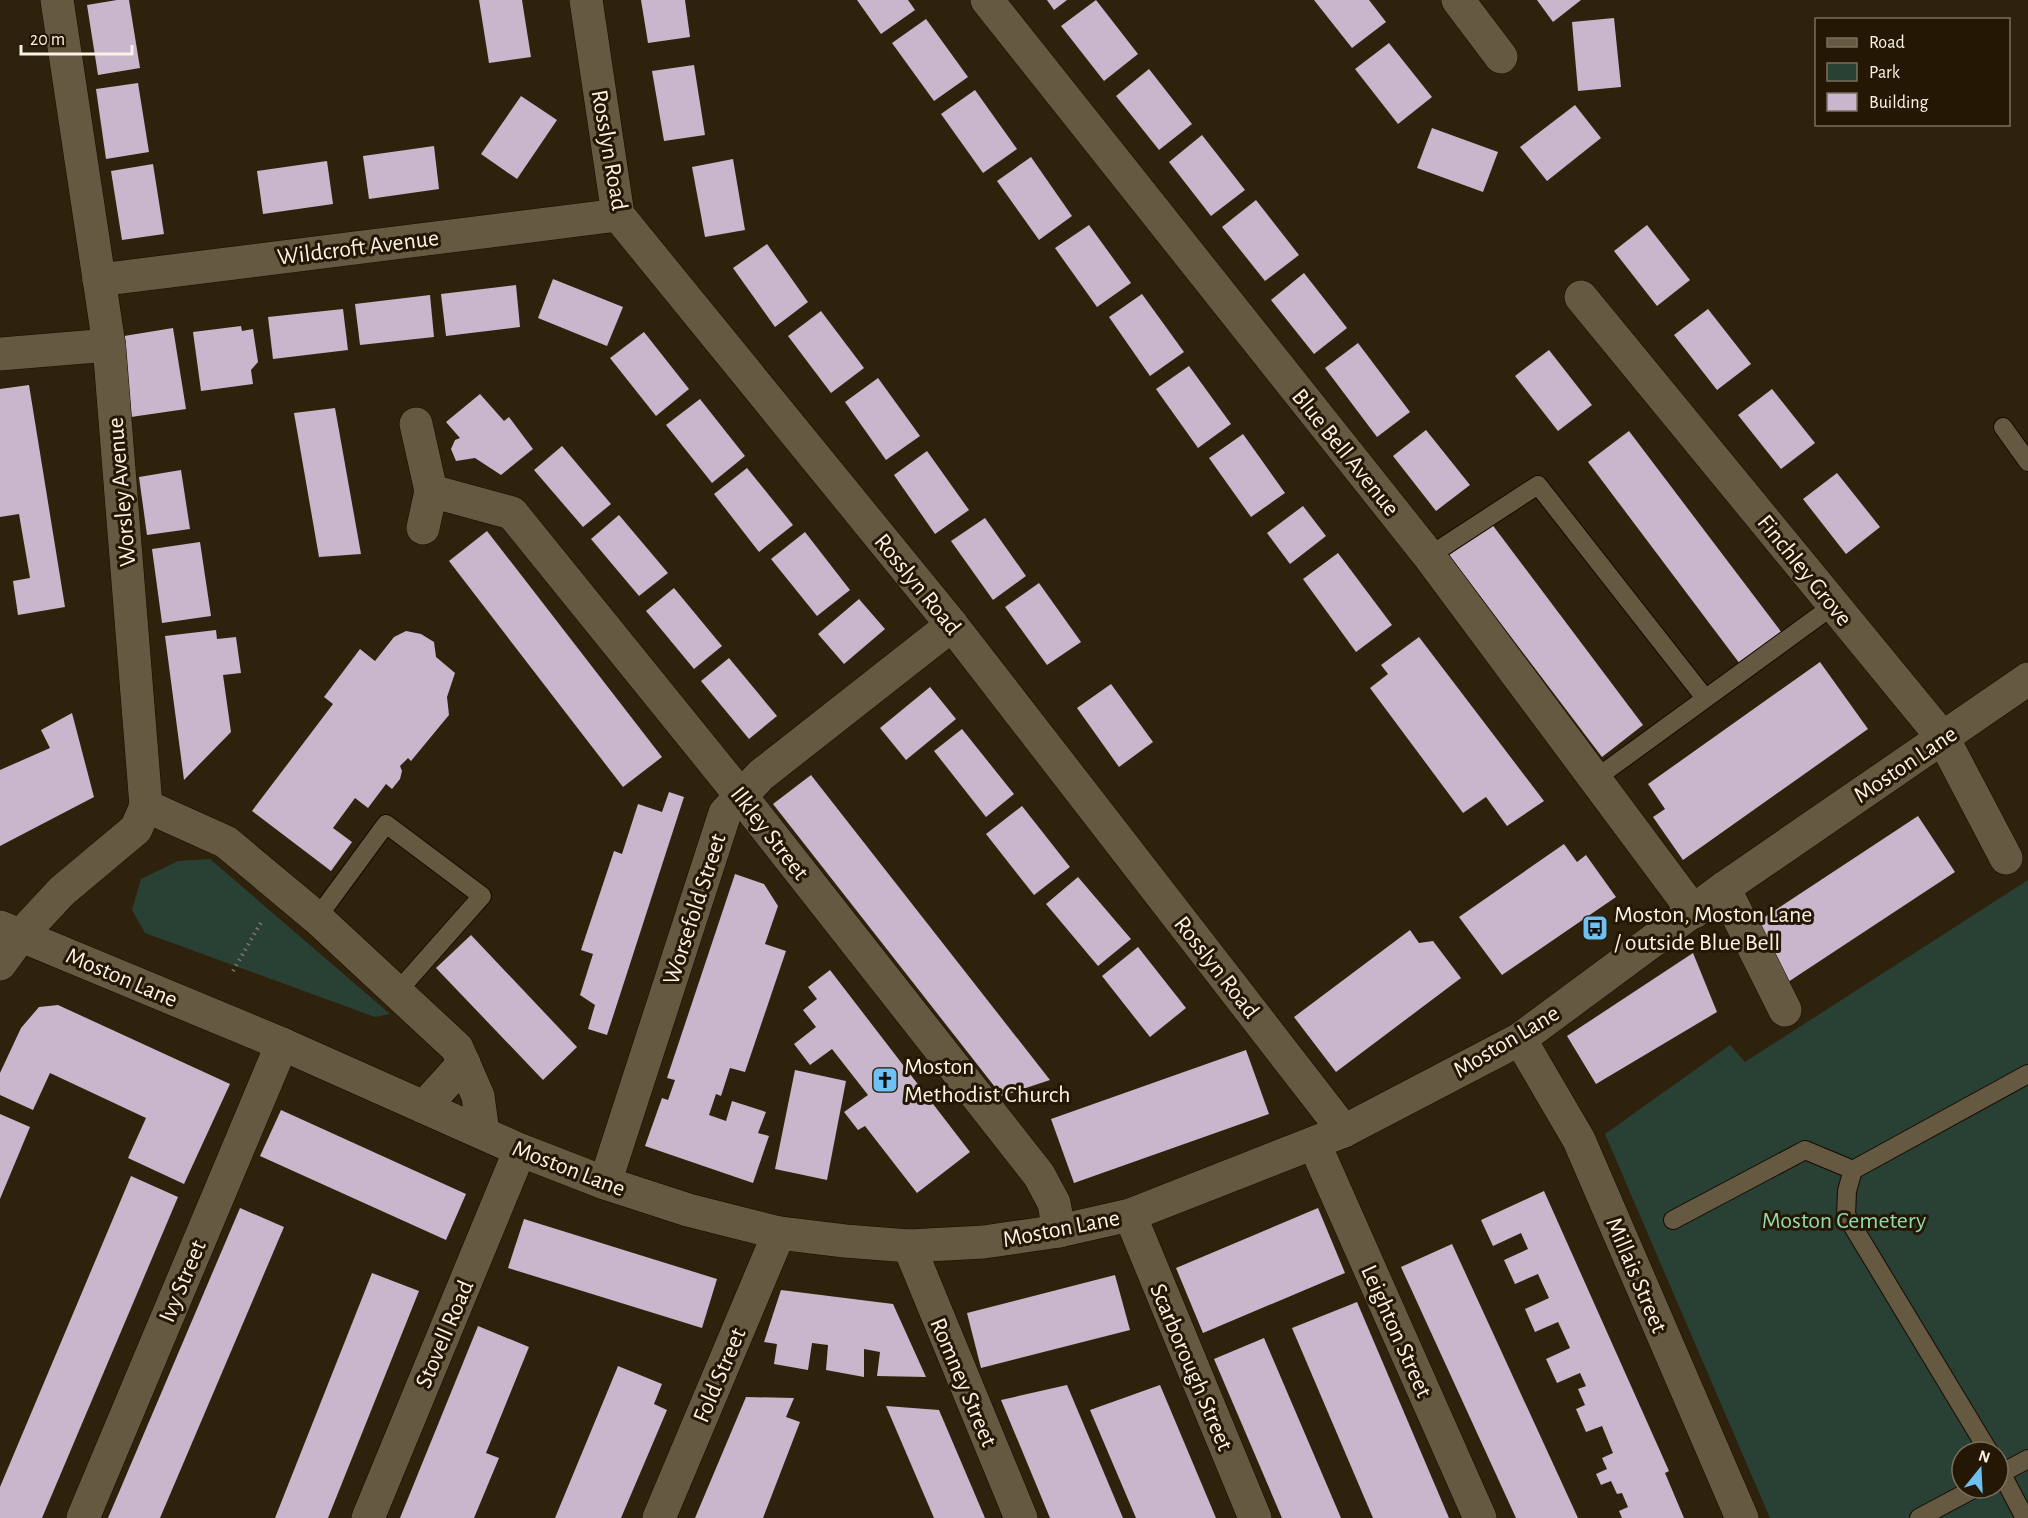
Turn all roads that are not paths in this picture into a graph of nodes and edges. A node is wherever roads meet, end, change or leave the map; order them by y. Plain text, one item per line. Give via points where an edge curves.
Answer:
1 (57, 0) edge
2 (586, 0) edge
3 (987, 0) edge
4 (1458, 0) edge
5 (1501, 57) dead end
6 (618, 215) junction
7 (99, 280) junction
8 (1581, 297) dead end
9 (109, 345) junction
10 (0, 354) edge
11 (416, 424) dead end
12 (2003, 427) dead end
13 (2028, 462) edge
14 (431, 491) junction
15 (423, 528) dead end
16 (1429, 556) junction
17 (1834, 605) junction
18 (952, 625) junction
19 (2028, 679) edge
20 (1705, 698) junction
21 (1943, 738) junction
22 (1595, 779) junction
23 (741, 796) junction
24 (146, 806) junction
25 (2006, 858) dead end
26 (1724, 888) junction
27 (1694, 912) junction
28 (317, 918) junction
29 (10, 931) edge
30 (0, 964) edge
31 (398, 991) junction
32 (1785, 1010) dead end
33 (1520, 1039) junction
34 (282, 1044) junction
35 (464, 1063) junction
36 (2028, 1074) edge
37 (424, 1107) junction
38 (1344, 1131) junction
39 (483, 1133) junction
40 (1314, 1143) junction
41 (519, 1150) junction
42 (1853, 1170) junction
43 (605, 1183) junction
44 (1130, 1215) junction
45 (1673, 1220) dead end
46 (1059, 1230) junction
47 (779, 1233) junction
48 (909, 1246) junction
49 (1982, 1440) edge
50 (2028, 1459) edge
51 (2010, 1467) edge
52 (2010, 1491) edge
53 (1953, 1500) edge
54 (83, 1518) edge
55 (368, 1518) edge
56 (659, 1518) edge
57 (1021, 1518) edge
58 (1255, 1518) edge
59 (1480, 1518) edge
60 (1742, 1518) edge
61 (1919, 1518) edge
62 (2025, 1518) edge

1 - 7 street, Worsley Avenue
2 - 6 street, Rosslyn Road
3 - 16 street, Blue Bell Avenue
4 - 5 street
6 - 7 street, Wildcroft Avenue
6 - 18 street, Rosslyn Road
7 - 9 street, Worsley Avenue
8 - 17 street, Finchley Grove
9 - 10 street
9 - 24 street, Worsley Avenue
11 - 14 street
12 - 13 lane
14 - 15 street
14 - 23 street, Ilkley Street via 512,513
16 - 20 lane via 1538,485
16 - 22 street, Blue Bell Avenue
17 - 20 lane
17 - 21 street, Finchley Grove
18 - 23 street, Worsefold Street via 761,775
18 - 38 street, Rosslyn Road
19 - 21 street, Moston Lane
20 - 22 lane
21 - 25 street, Finchley Grove
21 - 26 street, Moston Lane
22 - 27 street, Blue Bell Avenue
23 - 43 street, Worsefold Street via 725,813
23 - 46 street, Ilkley Street via 1040,1174 1054,1203
24 - 28 street via 226,842
24 - 29 street via 136,830
26 - 27 street, Moston Lane
26 - 32 street
27 - 33 street, Moston Lane
28 - 31 street
28 - 31 lane via 386,824 482,896
29 - 30 street
29 - 34 street, Moston Lane
31 - 35 street via 457,1048
33 - 38 street, Moston Lane
33 - 60 street, Millais Street via 1579,1140
34 - 37 street, Moston Lane
34 - 54 street, Ivy Street
35 - 37 street
35 - 39 street via 478,1096
36 - 42 lane
37 - 39 street, Moston Lane
38 - 40 street, Moston Lane
39 - 41 street, Moston Lane
40 - 44 street, Moston Lane
40 - 59 street, Leighton Street
41 - 43 street, Moston Lane
41 - 55 street, Stovell Road
42 - 45 lane via 1804,1150
42 - 49 lane via 1846,1215
43 - 47 street, Moston Lane via 688,1210
44 - 46 street, Moston Lane
44 - 58 street, Scarborough Street
46 - 48 street, Moston Lane via 984,1242
47 - 48 street, Moston Lane
47 - 56 street, Fold Street
48 - 57 street, Romney Street
50 - 51 lane
52 - 62 lane
53 - 61 lane

